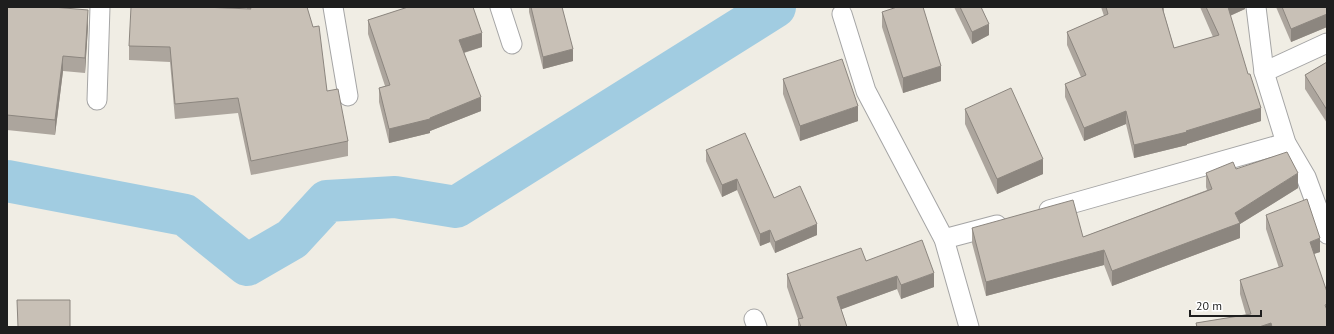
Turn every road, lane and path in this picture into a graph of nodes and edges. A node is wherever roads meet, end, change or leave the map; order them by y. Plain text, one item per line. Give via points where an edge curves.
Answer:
1 (100, 7) edge
2 (333, 7) edge
3 (500, 7) edge
4 (1256, 7) edge
5 (842, 14) dead end
6 (1327, 43) edge
7 (512, 44) dead end
8 (1264, 72) junction
9 (348, 96) dead end
10 (97, 100) dead end
11 (1286, 143) junction
12 (1035, 214) edge
13 (1012, 220) edge
14 (1327, 234) edge
15 (944, 239) junction
16 (969, 327) edge

1 - 10 street
2 - 9 street
3 - 7 street
4 - 8 street
5 - 15 street via 866,91
6 - 8 street
8 - 11 street
11 - 12 street
11 - 14 street via 1306,177
13 - 15 street
15 - 16 street

